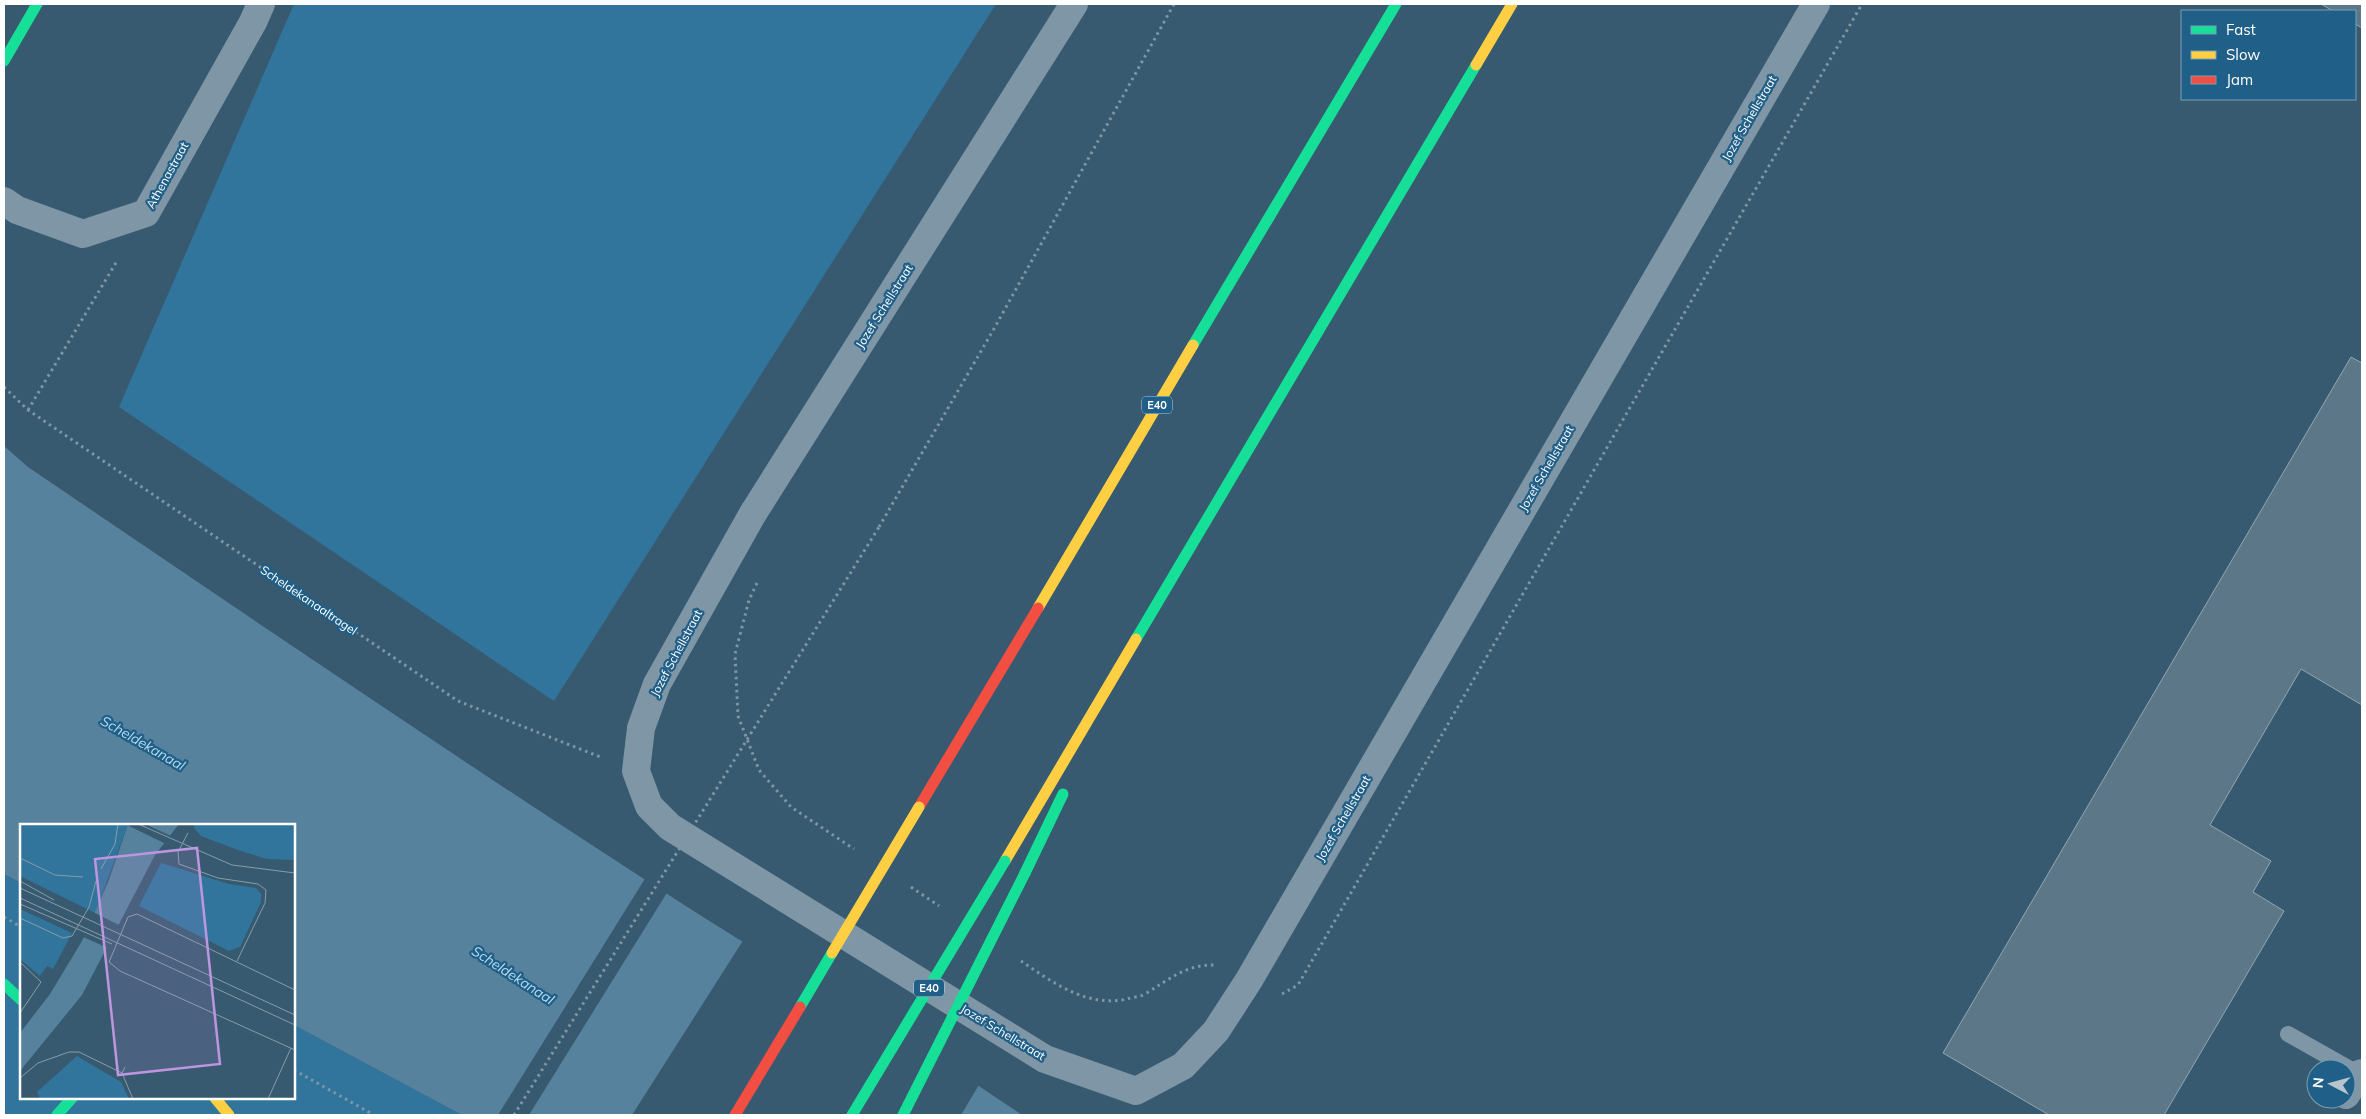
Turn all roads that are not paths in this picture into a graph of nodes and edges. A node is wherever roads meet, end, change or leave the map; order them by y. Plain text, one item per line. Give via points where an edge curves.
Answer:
1 (36, 4) edge
2 (261, 4) edge
3 (1074, 4) edge
4 (1396, 4) edge
5 (1512, 4) edge
6 (1816, 4) edge
7 (6, 57) edge
8 (4, 201) edge
9 (1134, 641) junction
10 (1080, 757) dead end
11 (1067, 784) dead end
12 (4, 984) edge
13 (18, 997) edge
14 (2288, 1034) dead end
15 (2324, 1059) edge
16 (71, 1099) edge
17 (216, 1099) edge
18 (59, 1107) edge
19 (229, 1115) edge
20 (735, 1115) edge
21 (852, 1115) edge
22 (904, 1115) edge

1 - 7 main road
2 - 8 street, Athenastraat via 146,213 83,234 17,210
3 - 6 street, Jozef Schellstraat via 752,515 657,684 641,728 636,771 649,806 670,827 1045,1059 1136,1091 1183,1066 1216,1031 1249,980
4 - 20 main road, E40, bridge
5 - 9 main road, E40
9 - 10 main road
9 - 21 main road, E40, bridge
11 - 22 main road, bridge via 1026,873
12 - 13 main road
14 - 15 lane
16 - 18 main road
17 - 19 main road

